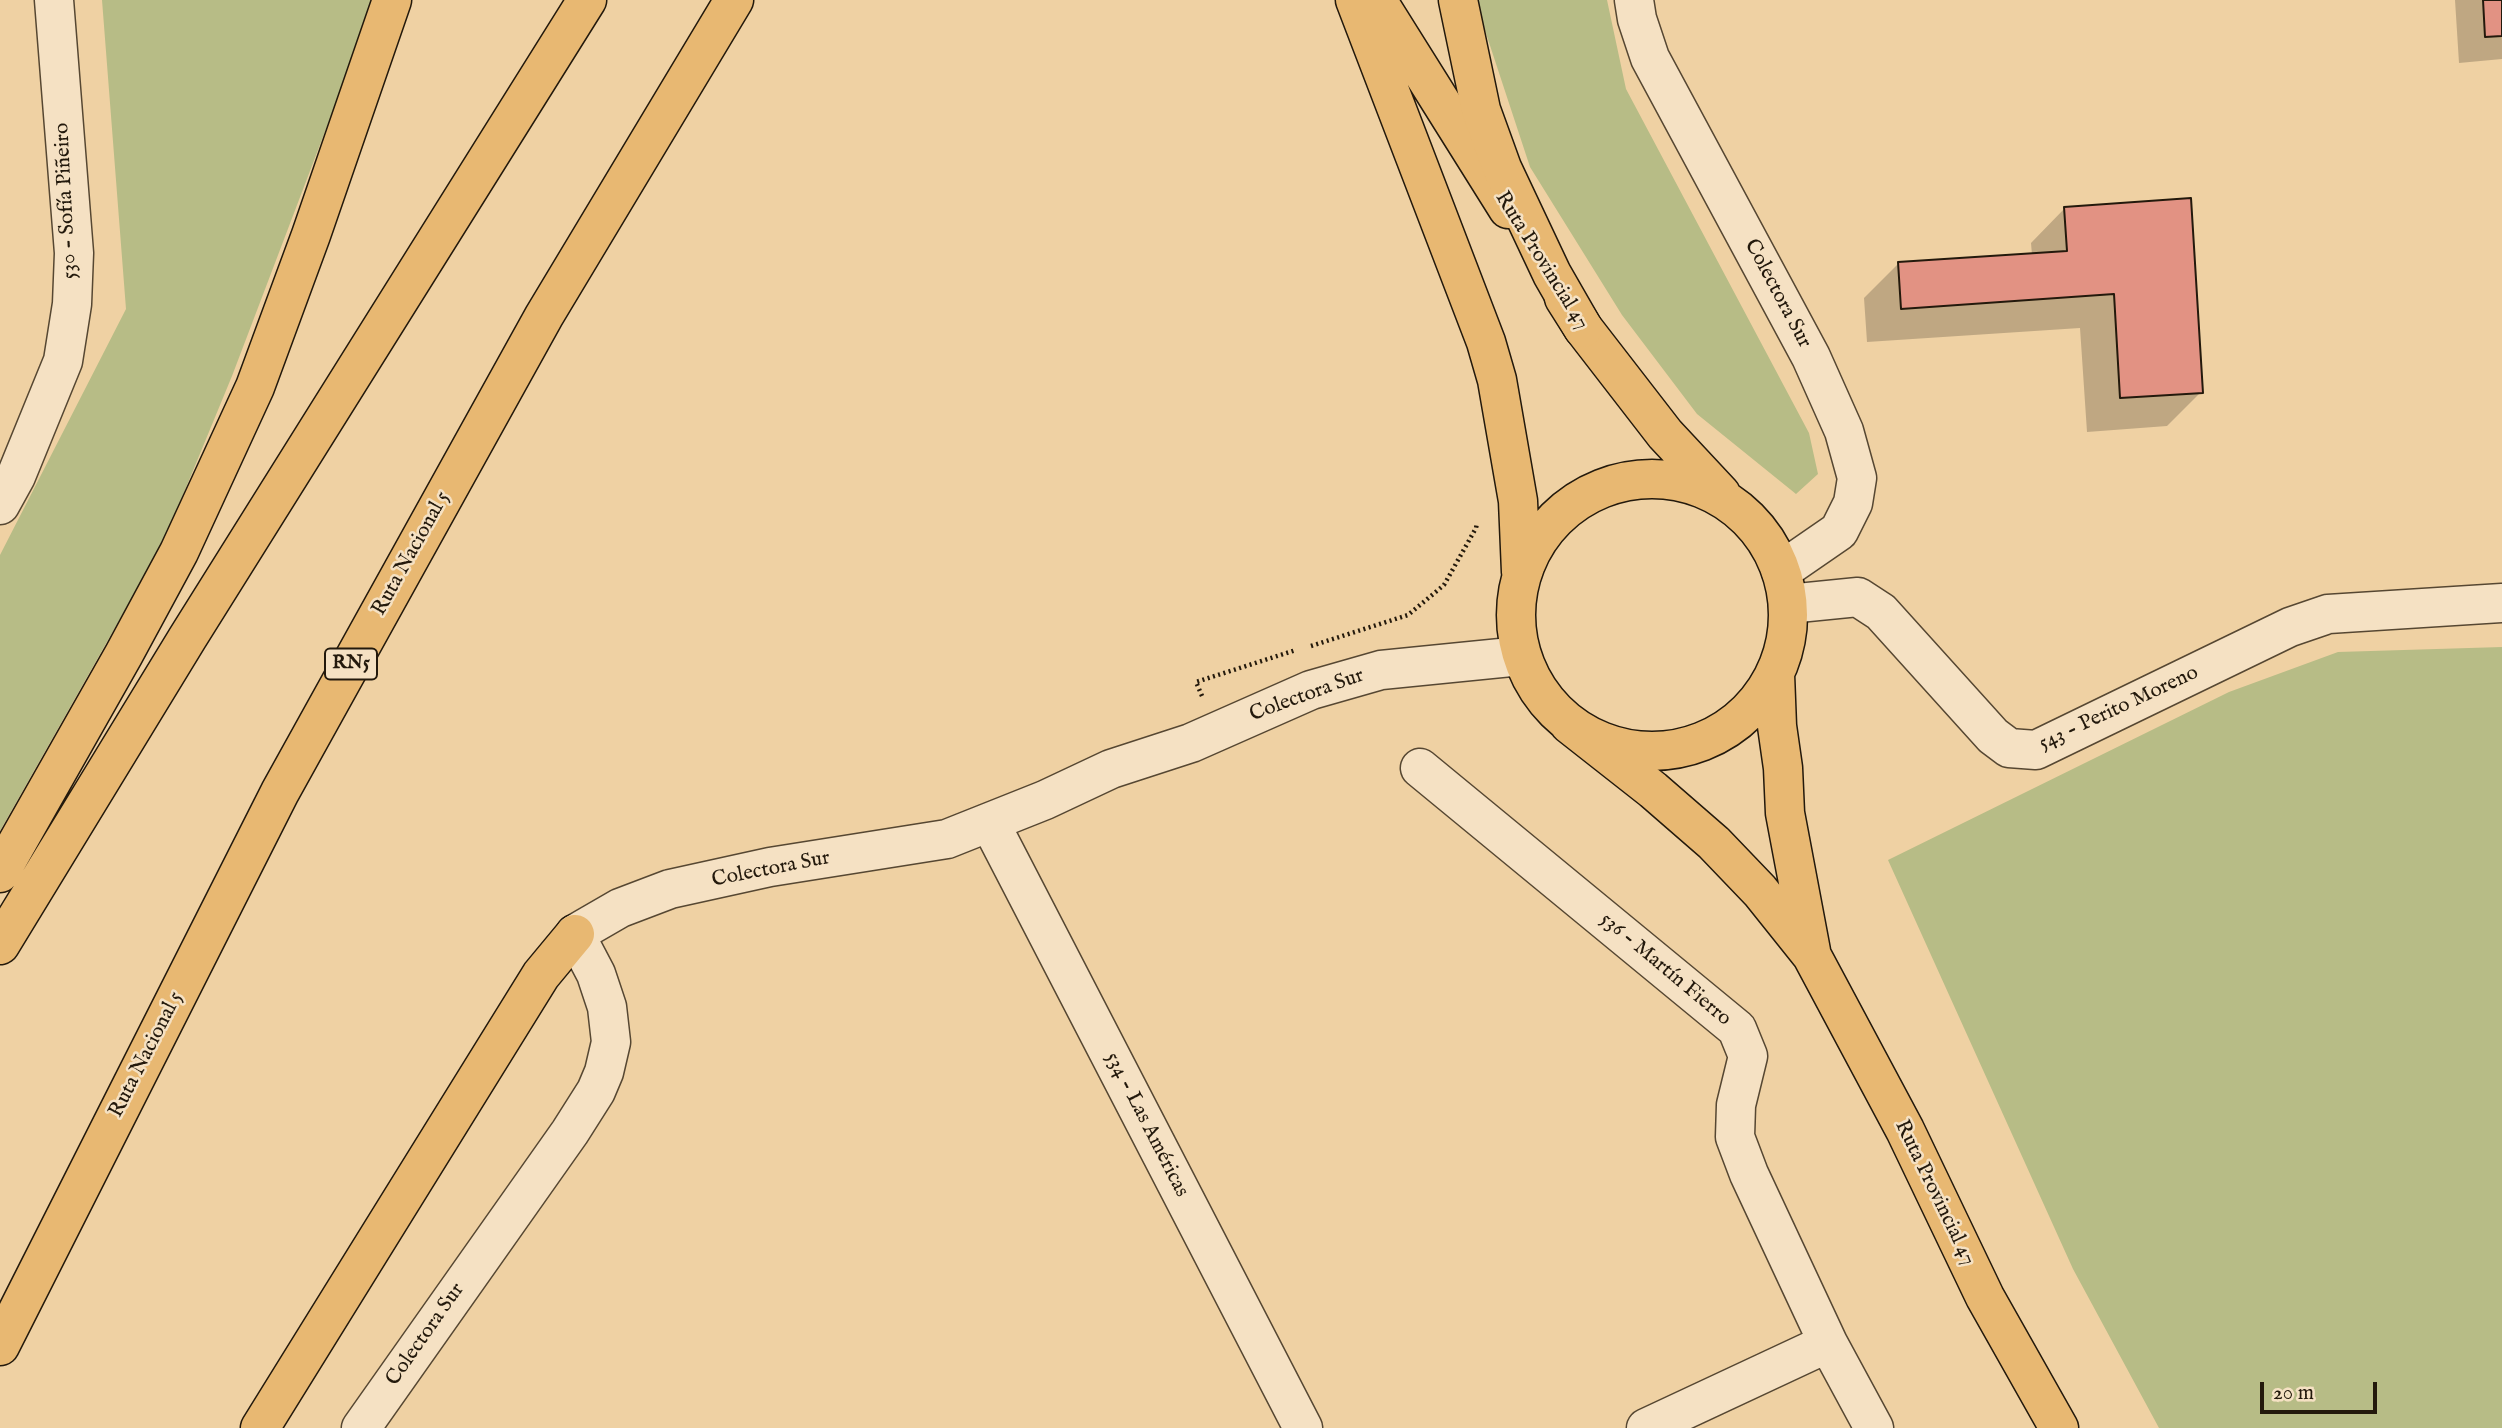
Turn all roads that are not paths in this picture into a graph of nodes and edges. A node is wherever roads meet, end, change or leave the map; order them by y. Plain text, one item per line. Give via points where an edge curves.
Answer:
1 (54, 0) edge
2 (392, 0) edge
3 (587, 0) edge
4 (734, 0) edge
5 (1355, 0) edge
6 (1377, 0) edge
7 (1458, 0) edge
8 (1634, 0) edge
9 (1583, 328) junction
10 (8, 491) edge
11 (1730, 503) junction
12 (1521, 575) junction
13 (1785, 588) junction
14 (2502, 603) edge
15 (1521, 656) junction
16 (1775, 674) junction
17 (1569, 724) junction
18 (1420, 768) dead end
19 (990, 823) junction
20 (0, 873) edge
21 (575, 934) junction
22 (0, 945) edge
23 (1812, 956) junction
24 (1828, 1343) junction
25 (0, 1346) edge
26 (260, 1428) edge
27 (361, 1428) edge
28 (1303, 1428) edge
29 (1646, 1428) edge
30 (1874, 1428) edge
31 (2059, 1428) edge

1 - 10 street, 530 - Sofía Piñeiro via 74,253 72,304 63,361
2 - 20 main road via 311,236 249,398 179,552
3 - 22 main road
4 - 25 main road, Ruta Nacional 5 / RN5 via 544,316 286,780
5 - 12 main road via 1497,380 1518,501
6 - 9 main road, Ruta Provincial 47
7 - 9 main road via 1481,110 1502,168
8 - 13 street, Colectora Sur via 1650,58 1811,357 1844,430 1857,478 1853,503 1839,531
9 - 11 main road, Ruta Provincial 47 via 1665,434
11 - 12 main road via 1692,484 1650,479 1608,486 1570,506 1540,536
11 - 13 main road via 1761,533
12 - 15 main road via 1516,601
13 - 14 street, 543 - Perito Moreno via 1858,597 1881,612 1993,736 2009,748 2036,751 2290,626 2328,614
13 - 16 main road via 1786,640
15 - 17 main road via 1539,694
15 - 19 street, Colectora Sur via 1381,670 1311,690 1217,731 1111,769
16 - 17 main road via 1752,707 1721,733 1684,748 1643,752 1604,743
16 - 23 main road, Ruta Provincial 47 via 1785,813
17 - 23 main road, Ruta Provincial 47 via 1714,843
18 - 24 street, 536 - Martín Fierro via 1737,1029 1748,1056 1735,1105 1735,1137
19 - 21 street, Colectora Sur via 947,839 770,867 670,889 620,908
19 - 28 street, 534 - Las Américas
21 - 26 main road via 541,975
21 - 27 street, Colectora Sur via 607,1007 611,1042 596,1091
23 - 31 main road, Ruta Provincial 47 via 1905,1130 1985,1297
24 - 29 street
24 - 30 street, 536 - Martín Fierro

